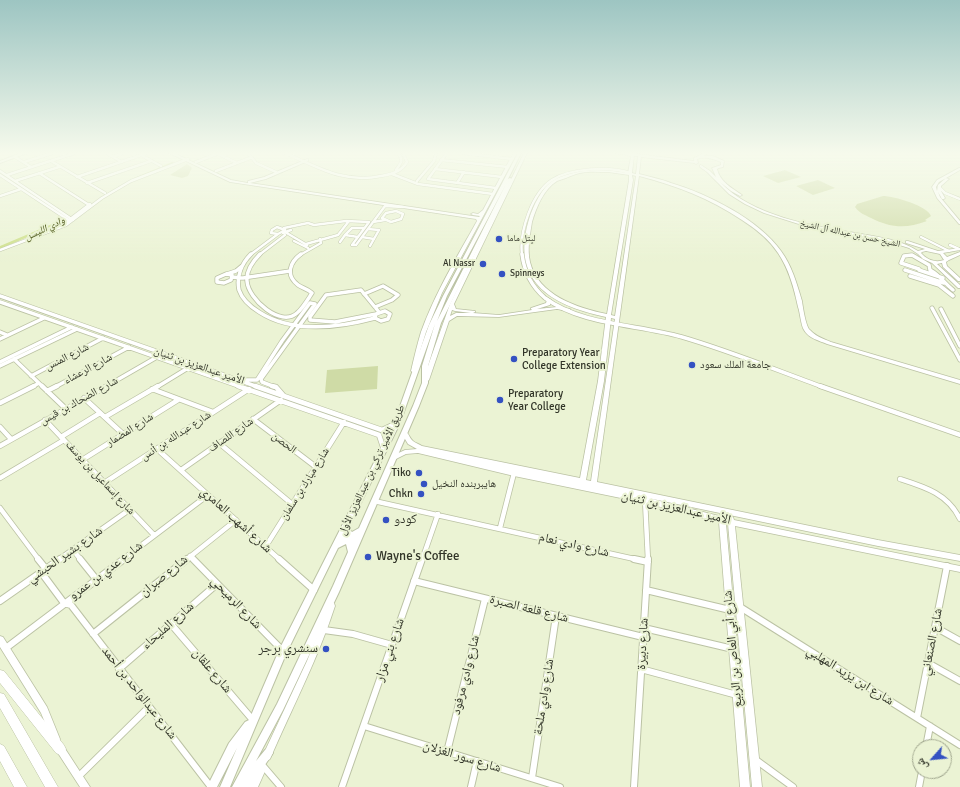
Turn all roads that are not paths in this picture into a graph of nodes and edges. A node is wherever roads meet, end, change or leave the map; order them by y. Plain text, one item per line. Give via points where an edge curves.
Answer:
1 (16, 190) edge
2 (24, 190) edge
3 (28, 190) edge
4 (66, 190) edge
5 (100, 190) edge
6 (110, 190) edge
7 (116, 190) edge
8 (292, 190) edge
9 (300, 190) edge
10 (471, 190) edge
11 (489, 190) edge
12 (501, 190) edge
13 (507, 190) edge
14 (547, 190) edge
15 (629, 190) edge
16 (635, 190) edge
17 (686, 190) edge
18 (726, 190) edge
19 (733, 190) edge
20 (935, 190) edge
21 (940, 190) edge
22 (942, 190) edge
23 (495, 191) junction
24 (105, 192) junction
25 (0, 196) edge
26 (942, 198) junction
27 (960, 199) edge
28 (535, 203) junction
29 (89, 204) junction
30 (407, 206) junction
31 (472, 215) junction
32 (483, 217) junction
33 (625, 217) junction
34 (631, 217) junction
35 (960, 218) edge
36 (72, 220) junction
37 (385, 220) junction
38 (349, 221) junction
39 (371, 222) junction
40 (960, 223) edge
41 (366, 229) junction
42 (283, 233) junction
43 (345, 235) junction
44 (360, 237) junction
45 (921, 237) dead end
46 (320, 239) junction
47 (374, 239) junction
48 (340, 242) dead end
49 (306, 244) junction
50 (354, 245) dead end
51 (950, 245) dead end
52 (370, 246) dead end
53 (309, 248) junction
54 (0, 249) edge
55 (932, 250) junction
56 (960, 250) edge
57 (949, 251) junction
58 (938, 252) junction
59 (477, 253) junction
60 (919, 253) junction
61 (913, 256) junction
62 (946, 261) junction
63 (921, 262) junction
64 (933, 262) junction
65 (243, 264) junction
66 (909, 266) junction
67 (905, 270) dead end
68 (918, 271) junction
69 (290, 272) junction
70 (226, 274) junction
71 (910, 276) dead end
72 (232, 277) junction
73 (943, 278) junction
74 (247, 279) junction
75 (238, 280) junction
76 (960, 280) edge
77 (231, 281) junction
78 (944, 283) junction
79 (960, 288) edge
80 (239, 290) junction
81 (946, 291) junction
82 (364, 294) junction
83 (0, 296) edge
84 (953, 296) dead end
85 (546, 298) junction
86 (0, 302) edge
87 (452, 304) junction
88 (375, 307) junction
89 (534, 308) junction
90 (932, 308) dead end
91 (941, 309) dead end
92 (568, 310) junction
93 (542, 311) junction
94 (467, 312) junction
95 (377, 315) junction
96 (477, 316) junction
97 (44, 318) junction
98 (608, 319) junction
99 (615, 320) junction
100 (446, 321) junction
101 (294, 325) junction
102 (299, 326) junction
103 (72, 327) junction
104 (77, 329) junction
105 (95, 329) junction
106 (0, 332) edge
107 (89, 333) junction
108 (8, 335) junction
109 (0, 338) edge
110 (103, 338) junction
111 (960, 346) edge
112 (129, 347) junction
113 (146, 347) junction
114 (141, 352) junction
115 (158, 357) junction
116 (14, 359) junction
117 (960, 360) edge
118 (0, 362) edge
119 (0, 366) edge
120 (265, 366) junction
121 (188, 368) junction
122 (270, 368) junction
123 (31, 376) junction
124 (240, 380) junction
125 (413, 381) junction
126 (601, 381) junction
127 (609, 382) junction
128 (960, 382) edge
129 (39, 383) junction
130 (425, 383) junction
131 (152, 389) junction
132 (248, 389) junction
133 (47, 391) junction
134 (283, 395) junction
135 (84, 398) junction
136 (178, 400) junction
137 (281, 400) junction
138 (0, 402) edge
139 (66, 409) junction
140 (213, 412) junction
141 (100, 413) junction
142 (105, 417) junction
143 (253, 419) junction
144 (45, 420) junction
145 (344, 422) junction
146 (397, 423) junction
147 (0, 427) edge
148 (381, 433) junction
149 (123, 434) junction
150 (405, 434) junction
151 (960, 435) edge
152 (62, 438) junction
153 (11, 439) junction
154 (219, 443) junction
155 (0, 446) edge
156 (157, 449) junction
157 (384, 450) junction
158 (588, 456) junction
159 (394, 458) junction
160 (597, 458) junction
161 (82, 460) junction
162 (316, 467) junction
163 (181, 470) junction
164 (514, 473) junction
165 (0, 478) edge
166 (900, 479) dead end
167 (583, 481) junction
168 (104, 483) junction
169 (594, 483) junction
170 (208, 495) junction
171 (645, 500) junction
172 (374, 502) junction
173 (292, 504) junction
174 (0, 508) edge
175 (130, 510) junction
176 (722, 511) junction
177 (731, 513) junction
178 (438, 514) junction
179 (960, 519) edge
180 (236, 520) junction
181 (722, 520) junction
182 (732, 521) junction
183 (347, 524) junction
184 (500, 528) junction
185 (362, 530) junction
186 (154, 535) junction
187 (266, 546) junction
188 (336, 546) junction
189 (72, 550) junction
190 (352, 551) junction
191 (190, 556) junction
192 (960, 558) edge
193 (648, 562) junction
194 (947, 566) junction
195 (46, 569) junction
196 (960, 569) edge
197 (41, 572) junction
198 (96, 579) junction
199 (414, 581) junction
200 (217, 584) junction
201 (336, 589) junction
202 (314, 590) junction
203 (646, 590) junction
204 (485, 599) junction
205 (0, 601) edge
206 (64, 603) junction
207 (740, 607) junction
208 (730, 610) junction
209 (556, 616) junction
210 (171, 624) junction
211 (935, 627) junction
212 (644, 628) junction
213 (324, 630) junction
214 (93, 634) junction
215 (643, 637) junction
216 (0, 640) edge
217 (960, 641) edge
218 (392, 645) junction
219 (5, 648) junction
220 (733, 649) junction
221 (283, 651) junction
222 (928, 663) junction
223 (119, 669) junction
224 (641, 669) junction
225 (0, 675) edge
226 (960, 681) edge
227 (737, 695) junction
228 (0, 698) edge
229 (748, 698) junction
230 (149, 707) junction
231 (917, 718) junction
232 (252, 719) junction
233 (364, 726) junction
234 (930, 726) junction
235 (928, 739) edge
236 (960, 745) edge
237 (60, 749) junction
238 (0, 750) edge
239 (447, 752) junction
240 (268, 753) junction
241 (755, 759) junction
242 (477, 761) junction
243 (262, 766) junction
244 (78, 777) junction
245 (532, 778) junction
246 (21, 787) edge
247 (52, 787) edge
248 (85, 787) edge
249 (212, 787) edge
250 (225, 787) edge
251 (237, 787) edge
252 (244, 787) edge
253 (252, 787) edge
254 (281, 787) edge
255 (342, 787) edge
256 (471, 787) edge
257 (560, 787) edge
258 (634, 787) edge
259 (745, 787) edge
260 (757, 787) edge
261 (794, 787) edge

1 - 25 street
2 - 36 street
3 - 36 street
4 - 29 street
5 - 24 street
6 - 24 street
7 - 36 street
8 - 30 street
9 - 31 street
10 - 23 street
11 - 23 street
12 - 32 main road, طريق الأمير تركي بن عبدالعزيز الأول
13 - 59 street
14 - 28 street
15 - 33 street
16 - 34 street
17 - 128 street via 742,217 774,244 791,273 806,330 813,336
18 - 60 street, الشيخ حسن بن عبدالله آل الشيخ via 767,212 804,225 901,243
19 - 55 street, الشيخ حسن بن عبدالله آل الشيخ via 771,210 805,222 894,238
20 - 40 street
21 - 26 street
22 - 27 street
23 - 32 street
24 - 29 street
26 - 27 street via 950,196
26 - 35 street
28 - 85 street via 524,226 520,251 528,280
28 - 98 street via 526,246 528,264 536,282 560,302
29 - 36 street
30 - 31 street
30 - 39 street via 385,206
31 - 32 street
31 - 32 street
32 - 59 main road
32 - 125 main road, طريق الأمير تركي بن عبدالعزيز الأول via 432,325
32 - 125 street via 461,253 427,324 416,358
32 - 130 main road, طريق الأمير تركي بن عبدالعزيز الأول via 438,323 425,366
33 - 34 street
33 - 98 street
34 - 99 street
36 - 54 street
37 - 37 street via 395,222 404,216 399,212 389,212 383,216
37 - 39 street
38 - 39 street
38 - 42 street via 300,227
38 - 46 street via 338,235
39 - 41 street
41 - 43 street via 352,228
41 - 44 street
41 - 47 street via 379,230
42 - 49 street
42 - 53 street
42 - 65 street via 257,248
42 - 74 street via 258,255
43 - 44 street
43 - 48 street
44 - 47 street
44 - 50 street
45 - 57 street
46 - 49 street
46 - 53 street via 320,244
47 - 52 street
49 - 53 street
51 - 56 street
53 - 69 street via 291,264
55 - 58 street, الشيخ حسن بن عبدالله آل الشيخ
55 - 60 street via 923,250
56 - 57 street
56 - 62 street
57 - 58 street
58 - 62 street, الشيخ حسن بن عبدالله آل الشيخ
59 - 87 street
60 - 64 street, الشيخ حسن بن عبدالله آل الشيخ
61 - 63 street
61 - 66 street
61 - 66 street via 904,256 901,263
62 - 64 street
62 - 76 street, الشيخ حسن بن عبدالله آل الشيخ via 945,266
63 - 68 street
63 - 73 street via 929,265 930,270
64 - 79 street, الشيخ حسن بن عبدالله آل الشيخ
65 - 70 street via 236,271
65 - 75 street
66 - 68 street
67 - 68 street
68 - 73 street
68 - 78 street
69 - 74 street
69 - 74 street via 299,286 312,293 297,314 289,317 275,313 258,303 249,290
70 - 72 street
70 - 77 street via 216,280 221,283
71 - 81 street via 939,285
72 - 75 street
72 - 77 street
73 - 78 street
74 - 75 street
75 - 77 street
75 - 80 street
77 - 80 street
78 - 81 street via 953,290
80 - 101 street via 246,302 258,313
81 - 84 street
82 - 88 street
82 - 88 street via 383,286 398,295
82 - 95 street via 361,290 326,295 310,320 327,322
83 - 105 street, الأمير عبدالعزيز بن ثنيان
85 - 89 street via 549,300 548,304
85 - 92 street
86 - 97 street, الأمير عبدالعزيز بن ثنيان
87 - 94 street via 454,309
87 - 100 street
88 - 95 street
89 - 93 street via 549,305 552,307
89 - 94 street
90 - 117 street
91 - 111 street
92 - 93 street via 557,308
92 - 98 street
93 - 96 street
94 - 96 street via 460,313
95 - 102 street via 337,326
96 - 100 street via 454,314
97 - 103 street, الأمير عبدالعزيز بن ثنيان
97 - 108 street
98 - 99 street
98 - 126 street
99 - 127 street
99 - 151 street via 683,337
100 - 130 street
101 - 102 street
101 - 102 street via 310,303 315,304
101 - 120 street
102 - 122 street
103 - 104 street, الأمير عبدالعزيز بن ثنيان
103 - 118 street
104 - 107 street, الأمير عبدالعزيز بن ثنيان
104 - 116 street
105 - 107 street
105 - 113 street, الأمير عبدالعزيز بن ثنيان
106 - 108 street
107 - 110 street, الأمير عبدالعزيز بن ثنيان
108 - 109 street
110 - 112 street, الأمير عبدالعزيز بن ثنيان
110 - 123 street, شارع المنس
112 - 114 street, الأمير عبدالعزيز بن ثنيان
112 - 133 street, شارع الرعشاء
113 - 114 street
113 - 124 street, الأمير عبدالعزيز بن ثنيان
114 - 115 street, الأمير عبدالعزيز بن ثنيان
115 - 121 street, الأمير عبدالعزيز بن ثنيان
115 - 135 street, شارع الضحاك بن قيس
116 - 119 street
116 - 123 street
120 - 122 street
120 - 124 street via 257,380
121 - 131 street
121 - 132 street, الأمير عبدالعزيز بن ثنيان
122 - 134 street via 261,379 262,382 276,387
123 - 129 street
124 - 134 street, الأمير عبدالعزيز بن ثنيان
125 - 146 main road, طريق الأمير تركي بن عبدالعزيز الأول
126 - 127 street
126 - 158 street
127 - 160 street
129 - 133 street
129 - 138 street
130 - 150 main road, طريق الأمير تركي بن عبدالعزيز الأول
131 - 136 street
131 - 142 street
132 - 137 street, الأمير عبدالعزيز بن ثنيان
132 - 140 street, شارع عبدالله بن أنس
133 - 139 street
134 - 148 street, الأمير عبدالعزيز بن ثنيان
135 - 139 street, شارع الضحاك بن قيس
135 - 141 street
136 - 140 street
136 - 149 street, شارع المضمار
137 - 143 street, شارع اللصاف
137 - 145 street, الأمير عبدالعزيز بن ثنيان
139 - 144 street, شارع الضحاك بن قيس
140 - 156 street, شارع عبدالله بن أنس
141 - 142 street
141 - 152 street
142 - 149 street
143 - 154 street, شارع اللصاف
143 - 162 street, الحصن
144 - 152 street, شارع إسماعيل بن يوسف
144 - 153 street, شارع الضحاك بن قيس
145 - 148 street, الأمير عبدالعزيز بن ثنيان
145 - 162 street, شارع مبارك بن سلمان
146 - 148 street
146 - 157 main road, طريق الأمير تركي بن عبدالعزيز الأول
147 - 153 street
148 - 157 street
149 - 161 street, شارع المضمار
150 - 159 main road, طريق الأمير تركي بن عبدالعزيز الأول
150 - 167 street, الأمير عبدالعزيز بن ثنيان via 410,442 421,448
152 - 161 street, شارع إسماعيل بن يوسف
152 - 165 street
153 - 155 street, شارع الضحاك بن قيس
154 - 163 street, شارع اللصاف
154 - 173 street
156 - 163 street, شارع أشهب العامري
156 - 168 street, شارع عبدالله بن أنس
157 - 183 main road, طريق الأمير تركي بن عبدالعزيز الأول
158 - 160 street
158 - 167 street
159 - 164 street, الأمير عبدالعزيز بن ثنيان via 405,452 418,451
159 - 172 main road, طريق الأمير تركي بن عبدالعزيز الأول
160 - 169 street
161 - 168 street, شارع إسماعيل بن يوسف
162 - 173 street, شارع مبارك بن سلمان
163 - 170 street, شارع أشهب العامري
164 - 171 street, الأمير عبدالعزيز بن ثنيان
164 - 184 street
166 - 179 street via 922,485 945,498 955,508
167 - 169 street, الأمير عبدالعزيز بن ثنيان
168 - 175 street, شارع إسماعيل بن يوسف
169 - 176 street, الأمير عبدالعزيز بن ثنيان
170 - 180 street, شارع أشهب العامري
170 - 186 street, شارع عدي بن عمرو
171 - 181 street, الأمير عبدالعزيز بن ثنيان
171 - 193 street, شارع دبيرة
172 - 178 street, شارع وادي نعام
172 - 185 main road, طريق الأمير تركي بن عبدالعزيز الأول
173 - 187 street, شارع مبارك بن سلمان
174 - 195 street
175 - 186 street, شارع إسماعيل بن يوسف
175 - 189 street, شارع بشير الحبشي
176 - 177 street, الأمير عبدالعزيز بن ثنيان
176 - 181 street, شارع أبي العاص بن الربيع
177 - 182 street, شارع أبي العاص بن الربيع
177 - 192 street, الأمير عبدالعزيز بن ثنيان
178 - 184 street, شارع وادي نعام
178 - 199 street, شارع بني مزار
180 - 187 street, شارع أشهب العامري
180 - 191 street, شارع صبران
181 - 182 street, الأمير عبدالعزيز بن ثنيان
181 - 208 street, شارع أبي العاص بن الربيع
182 - 194 street, الأمير عبدالعزيز بن ثنيان
182 - 207 street, شارع أبي العاص بن الربيع
183 - 185 main road via 347,533 352,536
183 - 188 main road, طريق الأمير تركي بن عبدالعزيز الأول
184 - 193 street, شارع وادي نعام
185 - 190 main road, طريق الأمير تركي بن عبدالعزيز الأول
186 - 198 street, شارع عدي بن عمرو
187 - 202 street, شارع أشهب العامري
188 - 190 main road via 346,539
188 - 202 main road, طريق الأمير تركي بن عبدالعزيز الأول
189 - 195 street, شارع بشير الحبشي
189 - 198 street
190 - 201 main road, طريق الأمير تركي بن عبدالعزيز الأول
191 - 200 street, شارع الرميحي
191 - 214 street, شارع صبران
193 - 203 street, شارع دبيرة
194 - 196 street, الأمير عبدالعزيز بن ثنيان
194 - 211 street, شارع الصنعاني
195 - 197 street, شارع بشير الحبشي
197 - 205 street, شارع بشير الحبشي
197 - 206 street, شارع عبدالواحد بن أحمد
198 - 206 street, شارع عدي بن عمرو
199 - 204 street, شارع قلعة الصبرة
199 - 218 street, شارع بني مزار
200 - 210 street, شارع المليحاء
200 - 221 street, شارع الرميحي
201 - 213 street
201 - 251 main road, طريق الأمير تركي بن عبدالعزيز الأول via 280,707
202 - 221 main road, طريق الأمير تركي بن عبدالعزيز الأول
203 - 208 street
203 - 212 street, شارع دبيرة
204 - 209 street, شارع قلعة الصبرة
204 - 239 street, شارع وادي مرفود
206 - 214 street, شارع عبدالواحد بن أحمد via 71,605
206 - 219 street, شارع عدي بن عمرو
207 - 229 street, شارع أبي العاص بن الربيع
207 - 231 street, شارع ابن يزيد المهلبي
208 - 220 street, شارع أبي العاص بن الربيع
209 - 215 street, شارع قلعة الصبرة
209 - 245 street, شارع وادي ملحة
210 - 223 street, شارع المليحاء
210 - 232 street, شارع علقان
211 - 217 street
211 - 222 street, شارع الصنعاني
212 - 215 street, شارع دبيرة
212 - 220 street
213 - 218 street via 353,634
213 - 240 street
214 - 223 street, شارع عبدالواحد بن أحمد
215 - 224 street, شارع دبيرة
216 - 219 street
218 - 233 street, شارع بني مزار
219 - 237 street via 44,710
220 - 227 street, شارع أبي العاص بن الربيع
221 - 232 main road, طريق الأمير تركي بن عبدالعزيز الأول
222 - 226 street
222 - 231 street, شارع الصنعاني
223 - 230 street, شارع عبدالواحد بن أحمد
224 - 227 street
224 - 258 street, شارع دبيرة
225 - 237 highway
227 - 229 street
227 - 259 street, شارع أبي العاص بن الربيع
228 - 247 highway
229 - 241 street, شارع أبي العاص بن الربيع
230 - 244 street
230 - 249 street, شارع عبدالواحد بن أحمد
231 - 234 street, شارع ابن يزيد المهلبي
232 - 249 main road via 232,746
232 - 250 main road, طريق الأمير تركي بن عبدالعزيز الأول
233 - 239 street, شارع سور الغزلان
233 - 255 street, شارع بني مزار
234 - 235 street
234 - 236 street, شارع ابن يزيد المهلبي
237 - 244 street
238 - 246 highway
239 - 242 street, شارع سور الغزلان
240 - 243 street
240 - 252 main road
241 - 260 street, شارع أبي العاص بن الربيع
241 - 261 street
242 - 245 street, شارع سور الغزلان
242 - 256 street
243 - 253 street
243 - 254 street
244 - 248 street
245 - 257 street, شارع سور الغزلان

